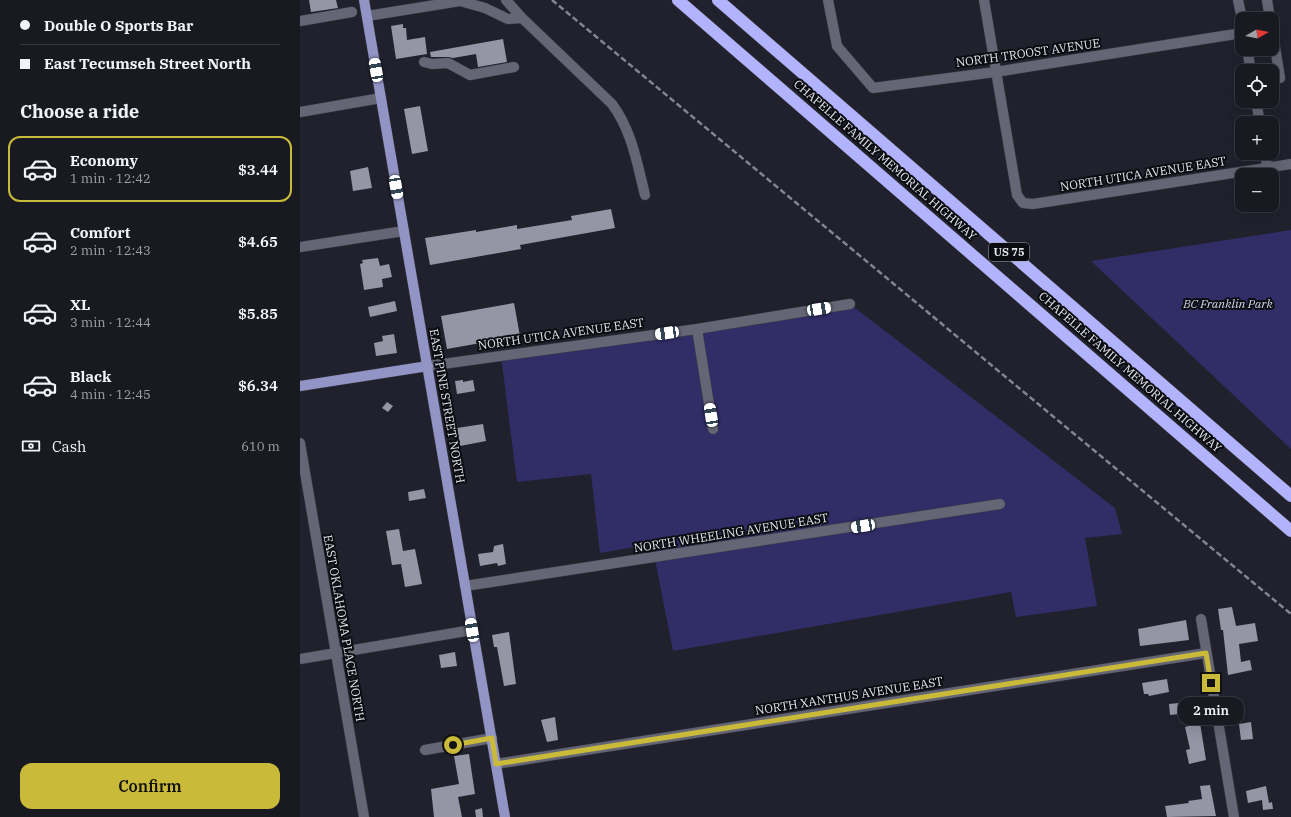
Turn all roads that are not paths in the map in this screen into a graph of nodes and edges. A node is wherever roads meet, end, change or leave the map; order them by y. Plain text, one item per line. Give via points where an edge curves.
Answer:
1 (364, 0) edge
2 (506, 0) edge
3 (678, 0) edge
4 (828, 0) edge
5 (984, 0) edge
6 (1238, 0) edge
7 (1267, 0) edge
8 (721, 2) edge
9 (352, 12) dead end
10 (1241, 12) edge
11 (1269, 12) edge
12 (367, 16) junction
13 (522, 18) junction
14 (300, 21) edge
15 (1235, 34) edge
16 (1276, 56) edge
17 (424, 62) dead end
18 (514, 67) dead end
19 (995, 72) junction
20 (1280, 78) dead end
21 (381, 98) junction
22 (300, 112) edge
23 (1266, 160) edge
24 (1291, 164) edge
25 (1267, 167) junction
26 (645, 195) dead end
27 (404, 231) junction
28 (300, 247) edge
29 (850, 304) dead end
30 (697, 329) junction
31 (428, 366) junction
32 (300, 386) edge
33 (713, 429) dead end
34 (300, 443) edge
35 (1291, 496) edge
36 (1000, 504) dead end
37 (1291, 531) edge
38 (465, 586) junction
39 (1200, 619) dead end
40 (472, 630) junction
41 (335, 652) junction
42 (1206, 653) junction
43 (300, 658) edge
44 (492, 738) junction
45 (425, 750) dead end
46 (496, 764) junction
47 (364, 817) edge
48 (505, 817) edge
49 (1234, 817) edge

1 - 12 main road, EAST PINE STREET NORTH
2 - 13 street
3 - 37 highway, CHAPELLE FAMILY MEMORIAL HIGHWAY / US 75
4 - 19 street, NORTH TROOST AVENUE via 837,46 873,88
5 - 19 street
6 - 10 street
7 - 11 street
8 - 35 highway, CHAPELLE FAMILY MEMORIAL HIGHWAY / US 75
9 - 14 street
12 - 13 street via 460,1 485,8 508,19
12 - 21 main road, EAST PINE STREET NORTH
13 - 26 street via 612,104 622,117 629,132
15 - 19 street, NORTH TROOST AVENUE
16 - 20 street
17 - 18 street via 448,63 470,75
19 - 25 street, NORTH UTICA AVENUE EAST via 1017,195 1023,203 1033,204
21 - 22 street
21 - 27 main road, EAST PINE STREET NORTH
23 - 25 street
24 - 25 street, NORTH UTICA AVENUE EAST
27 - 28 street
27 - 31 main road, EAST PINE STREET NORTH
29 - 30 street, NORTH UTICA AVENUE EAST
30 - 31 street, NORTH UTICA AVENUE EAST
30 - 33 street
31 - 32 main road, NORTH UTICA AVENUE EAST
31 - 38 main road, EAST PINE STREET NORTH
34 - 41 street, EAST OKLAHOMA PLACE NORTH
36 - 38 street, NORTH WHEELING AVENUE EAST
38 - 40 main road, EAST PINE STREET NORTH
39 - 42 street
40 - 41 street
40 - 44 main road, EAST PINE STREET NORTH
41 - 43 street
41 - 47 street, EAST OKLAHOMA PLACE NORTH
42 - 46 street, NORTH XANTHUS AVENUE EAST
42 - 49 street
44 - 45 street
44 - 46 main road, EAST PINE STREET NORTH
46 - 48 main road, EAST PINE STREET NORTH

